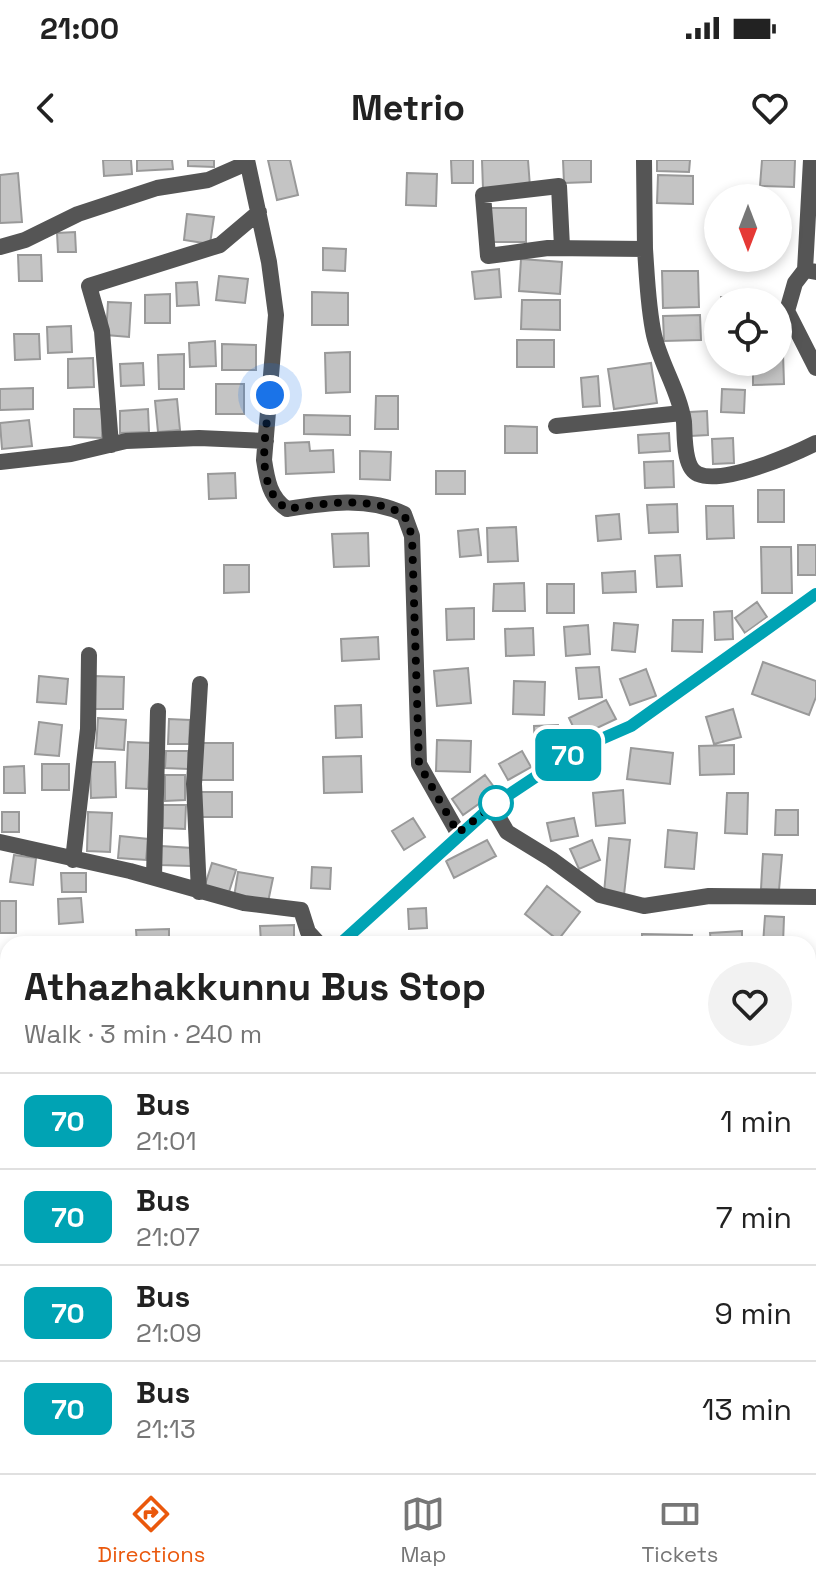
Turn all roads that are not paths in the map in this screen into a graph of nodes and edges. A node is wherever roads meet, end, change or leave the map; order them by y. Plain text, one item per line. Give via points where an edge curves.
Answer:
1 (644, 160) edge
2 (811, 160) edge
3 (247, 161) edge
4 (259, 212) junction
5 (0, 247) edge
6 (562, 247) junction
7 (645, 249) junction
8 (810, 271) edge
9 (816, 368) edge
10 (682, 413) junction
11 (556, 426) dead end
12 (266, 441) junction
13 (816, 443) edge
14 (111, 445) junction
15 (0, 462) edge
16 (816, 594) edge
17 (89, 655) dead end
18 (200, 684) dead end
19 (158, 711) dead end
20 (492, 806) junction
21 (458, 833) junction
22 (0, 842) edge
23 (73, 860) junction
24 (154, 877) junction
25 (199, 892) junction
26 (816, 897) edge
27 (312, 936) edge
28 (349, 936) edge

1 - 7 street
2 - 8 street
3 - 4 street
3 - 5 street via 208,180 157,188 78,214
4 - 12 street via 276,315
4 - 14 street via 220,245 89,286 102,331
6 - 6 street via 559,186 483,195 488,256
6 - 7 street
7 - 10 street via 654,336
8 - 9 street via 795,283 787,311
10 - 11 street
10 - 13 street via 689,460 698,474 758,466
12 - 14 street via 199,438
12 - 21 street via 268,484 287,509 340,502 391,507 404,514 412,536 419,764
14 - 15 street
16 - 20 main road via 631,726 576,750
17 - 23 street via 88,729
18 - 25 street via 194,770
19 - 24 street
20 - 21 main road
20 - 26 street via 507,832 600,895 644,906 709,896
21 - 28 main road
22 - 23 street
23 - 24 street
24 - 25 street
25 - 27 street via 301,910

